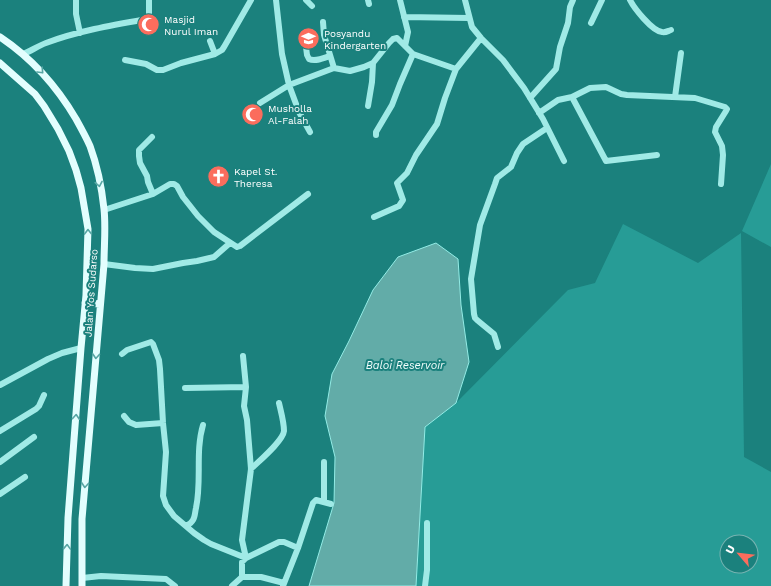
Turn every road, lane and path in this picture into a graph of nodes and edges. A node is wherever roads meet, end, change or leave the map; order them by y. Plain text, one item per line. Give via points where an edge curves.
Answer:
1 (76, 0) edge
2 (148, 0) edge
3 (251, 0) edge
4 (276, 0) edge
5 (306, 0) edge
6 (400, 0) edge
7 (465, 0) edge
8 (573, 0) edge
9 (601, 0) edge
10 (630, 0) edge
11 (312, 6) dead end
12 (404, 17) junction
13 (469, 18) junction
14 (323, 22) dead end
15 (591, 23) dead end
16 (671, 30) dead end
17 (80, 33) junction
18 (0, 37) edge
19 (481, 38) junction
20 (305, 39) dead end
21 (210, 41) dead end
22 (405, 46) junction
23 (681, 53) dead end
24 (23, 54) junction
25 (215, 54) junction
26 (413, 54) junction
27 (330, 56) junction
28 (125, 60) dead end
29 (0, 62) edge
30 (373, 63) junction
31 (334, 68) junction
32 (456, 69) junction
33 (289, 85) junction
34 (572, 97) junction
35 (676, 97) junction
36 (530, 98) junction
37 (260, 103) dead end
38 (368, 106) dead end
39 (539, 113) junction
40 (547, 128) junction
41 (310, 132) dead end
42 (376, 136) dead end
43 (152, 137) dead end
44 (657, 155) dead end
45 (564, 161) dead end
46 (721, 184) dead end
47 (153, 194) junction
48 (308, 194) dead end
49 (104, 210) junction
50 (374, 217) dead end
51 (230, 243) junction
52 (104, 264) junction
53 (85, 302) junction
54 (100, 304) junction
55 (498, 347) dead end
56 (81, 348) junction
57 (122, 354) dead end
58 (243, 356) dead end
59 (0, 385) edge
60 (246, 387) junction
61 (185, 388) dead end
62 (44, 395) dead end
63 (280, 403) dead end
64 (124, 416) dead end
65 (163, 423) junction
66 (203, 425) dead end
67 (0, 431) edge
68 (34, 437) dead end
69 (0, 462) edge
70 (324, 462) dead end
71 (251, 469) junction
72 (25, 477) dead end
73 (0, 494) edge
74 (324, 502) junction
75 (331, 504) dead end
76 (426, 523) dead end
77 (186, 526) junction
78 (298, 548) junction
79 (246, 558) junction
80 (242, 577) junction
81 (82, 578) junction
82 (283, 585) edge
83 (66, 586) edge
84 (82, 586) edge
85 (175, 586) edge
86 (232, 586) edge
87 (425, 586) edge

1 - 17 street
2 - 17 street via 150,15 147,19
3 - 25 street via 224,47
4 - 33 street via 282,54
5 - 11 street
6 - 12 street
7 - 13 street
8 - 36 street via 556,69
9 - 15 street
10 - 16 street via 647,22 658,31 663,33
12 - 13 street
12 - 22 street via 408,32
13 - 19 street via 472,27
14 - 27 street
17 - 24 street via 44,44
18 - 24 main road, Jalan Yos Sudarso
19 - 32 street
19 - 36 street via 503,60
20 - 27 street via 309,59
21 - 25 street
22 - 26 street
22 - 30 street via 397,38 393,39
23 - 35 street
24 -> 49 main road, Jalan Yos Sudarso via 51,82 85,135 97,172
25 - 28 street via 163,70
26 - 32 street
26 - 42 street
27 - 31 street
53 -> 29 main road, Jalan Yos Sudarso via 88,229 76,170 69,151 44,106 35,94
30 - 31 street via 350,71
30 - 38 street
31 - 33 street
32 - 50 street via 437,124 407,173 397,183 403,200 399,206
33 - 37 street
33 - 41 street
34 - 35 street via 590,88 606,87 621,94
34 - 39 street via 558,100
34 - 44 street via 606,161
35 - 46 street via 695,98 727,109 715,132 722,146
36 - 39 street
39 - 40 street
40 - 45 street
40 - 55 street via 523,144 511,167 497,178 480,225 471,279 474,314 477,320 494,334
43 - 47 street via 141,148 138,156
47 - 49 street
47 - 51 street via 170,184 175,185 198,216
48 - 51 street via 240,246 235,247
49 - 52 main road, Jalan Yos Sudarso
51 - 52 street via 214,257 153,269
52 - 54 main road, Jalan Yos Sudarso
53 - 54 main road
53 - 56 main road, Jalan Yos Sudarso
54 -> 81 main road, Jalan Yos Sudarso via 82,519
56 - 59 street via 48,359
83 -> 56 main road, Jalan Yos Sudarso via 68,518
57 - 65 street via 150,342 153,344 160,365
58 - 60 street
60 - 61 street
60 - 71 street via 244,406
62 - 67 street via 36,409
63 - 71 street via 283,436
64 - 65 street via 136,425
65 - 77 street via 166,452 164,500 174,516
66 - 77 street via 200,433 194,520
68 - 69 street
70 - 74 street
71 - 79 street via 242,540
72 - 73 street
74 - 75 street
74 - 78 street via 313,502
76 - 87 street
77 - 79 street via 211,544
78 - 79 street via 279,542
78 - 82 street
79 - 80 street via 242,562
80 - 82 street via 261,577
80 - 86 street
81 - 84 main road, Jalan Yos Sudarso
81 - 85 street via 101,576 166,579

